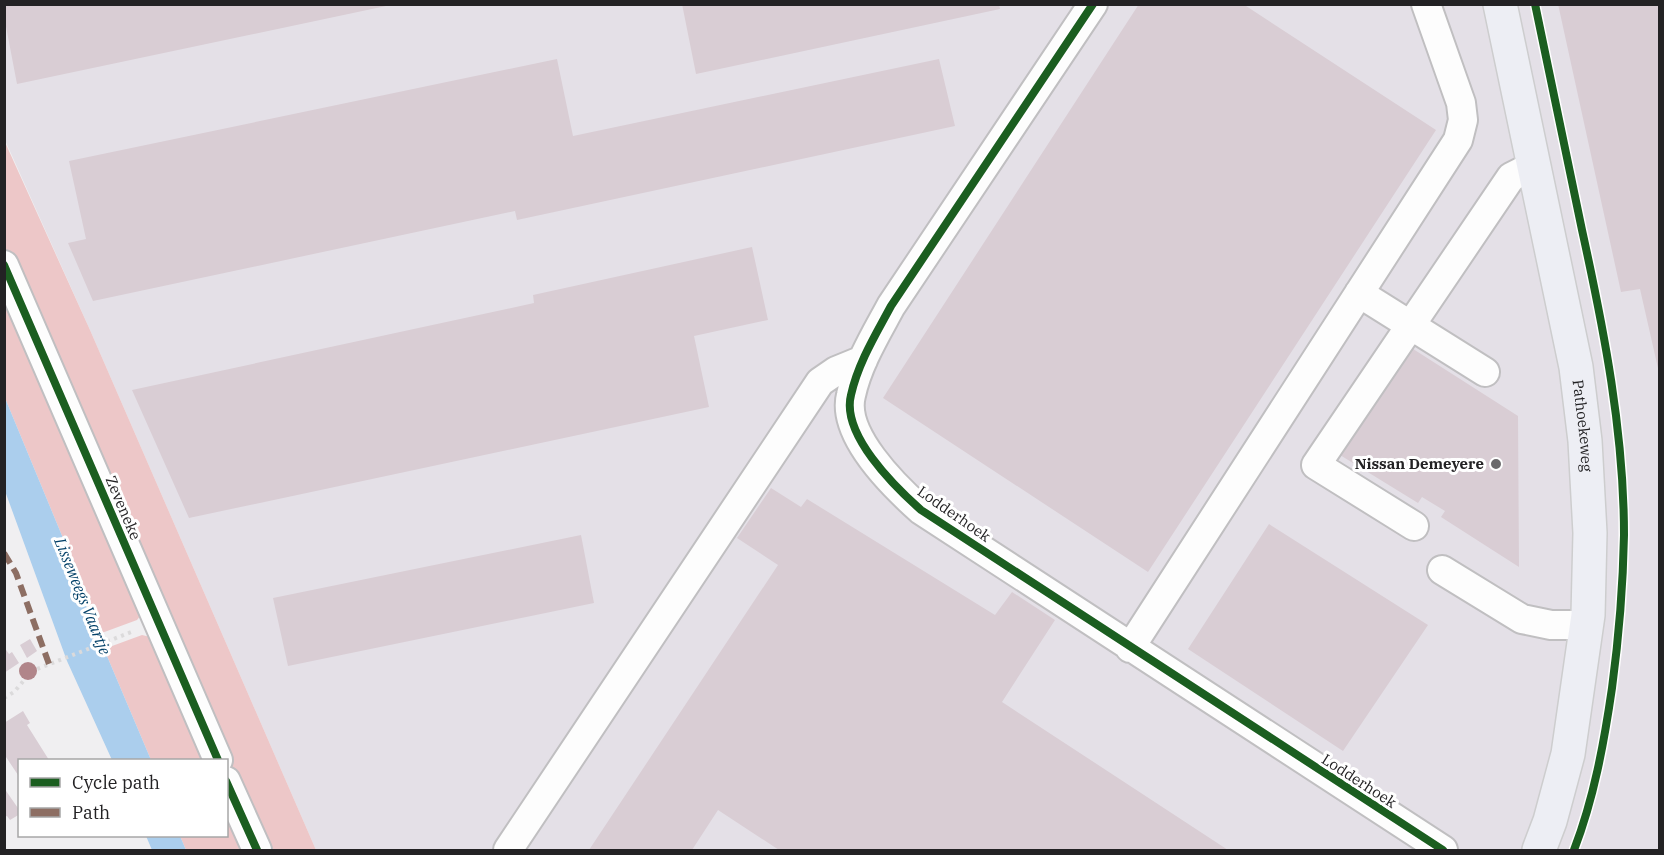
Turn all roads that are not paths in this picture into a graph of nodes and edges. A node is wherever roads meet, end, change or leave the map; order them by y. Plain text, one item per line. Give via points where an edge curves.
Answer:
1 (1093, 4) edge
2 (1426, 4) edge
3 (1500, 4) edge
4 (1535, 165) junction
5 (4, 265) edge
6 (1359, 293) junction
7 (1410, 325) junction
8 (863, 360) junction
9 (1485, 372) dead end
10 (1414, 526) dead end
11 (1442, 570) dead end
12 (1587, 625) junction
13 (1130, 648) junction
14 (218, 759) edge
15 (228, 785) edge
16 (257, 850) edge
17 (508, 850) edge
18 (1443, 850) edge
19 (1539, 850) edge

1 - 8 street, Lodderhoek via 891,306
2 - 6 street via 1461,104 1462,129
3 - 4 main road, Pathoekeweg
4 - 7 street via 1511,177
4 - 12 main road, Pathoekeweg via 1576,367 1585,441 1590,533
5 - 14 street, Zeveneke
6 - 7 street
6 - 13 street
7 - 9 street
7 - 10 street via 1316,465
8 - 13 street, Lodderhoek via 850,396 849,411 861,440 899,490 921,510
8 - 17 street via 820,382
11 - 12 street via 1522,619
12 - 19 main road, Pathoekeweg via 1568,754
13 - 18 street, Lodderhoek
15 - 16 street

